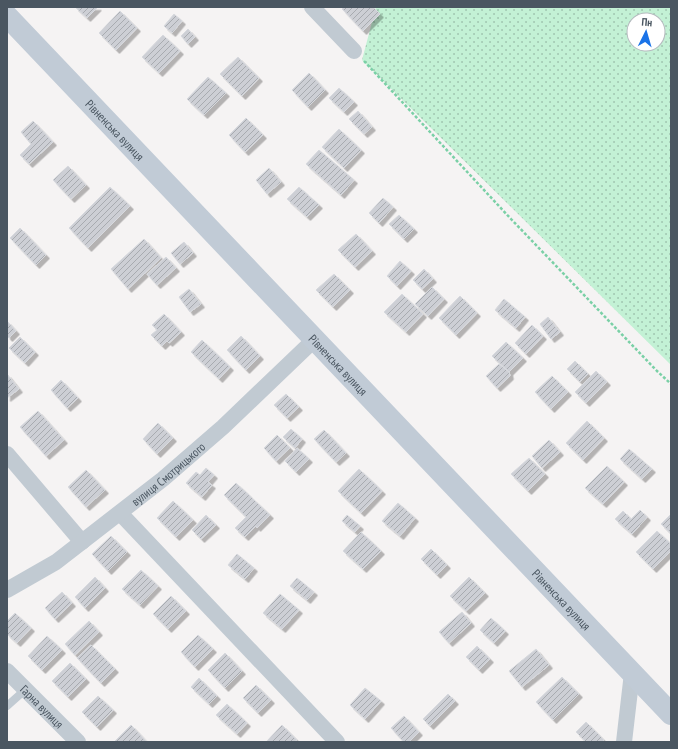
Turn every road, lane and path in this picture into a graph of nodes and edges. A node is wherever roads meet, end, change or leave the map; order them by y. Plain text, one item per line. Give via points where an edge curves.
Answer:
1 (312, 7) edge
2 (7, 16) edge
3 (354, 51) joint
4 (315, 339) junction
5 (671, 384) edge
6 (7, 454) edge
7 (120, 513) junction
8 (82, 542) junction
9 (7, 590) edge
10 (7, 671) edge
11 (632, 673) junction
12 (25, 690) junction
13 (7, 706) edge
14 (671, 714) edge
15 (78, 742) edge
16 (337, 742) edge
17 (624, 742) edge

1 - 3 street
2 - 4 main road, Рівненська вулиця
3 - 5 path
4 - 7 street, вулиця Смотрицького via 223,427
4 - 11 main road, Рівненська вулиця
6 - 8 street
7 - 8 street, вулиця Смотрицького
7 - 16 street
8 - 9 street, вулиця Смотрицького via 56,562
10 - 12 street, Гарна вулиця
11 - 14 main road, Рівненська вулиця
11 - 17 street
12 - 13 lane
12 - 15 street, Гарна вулиця

